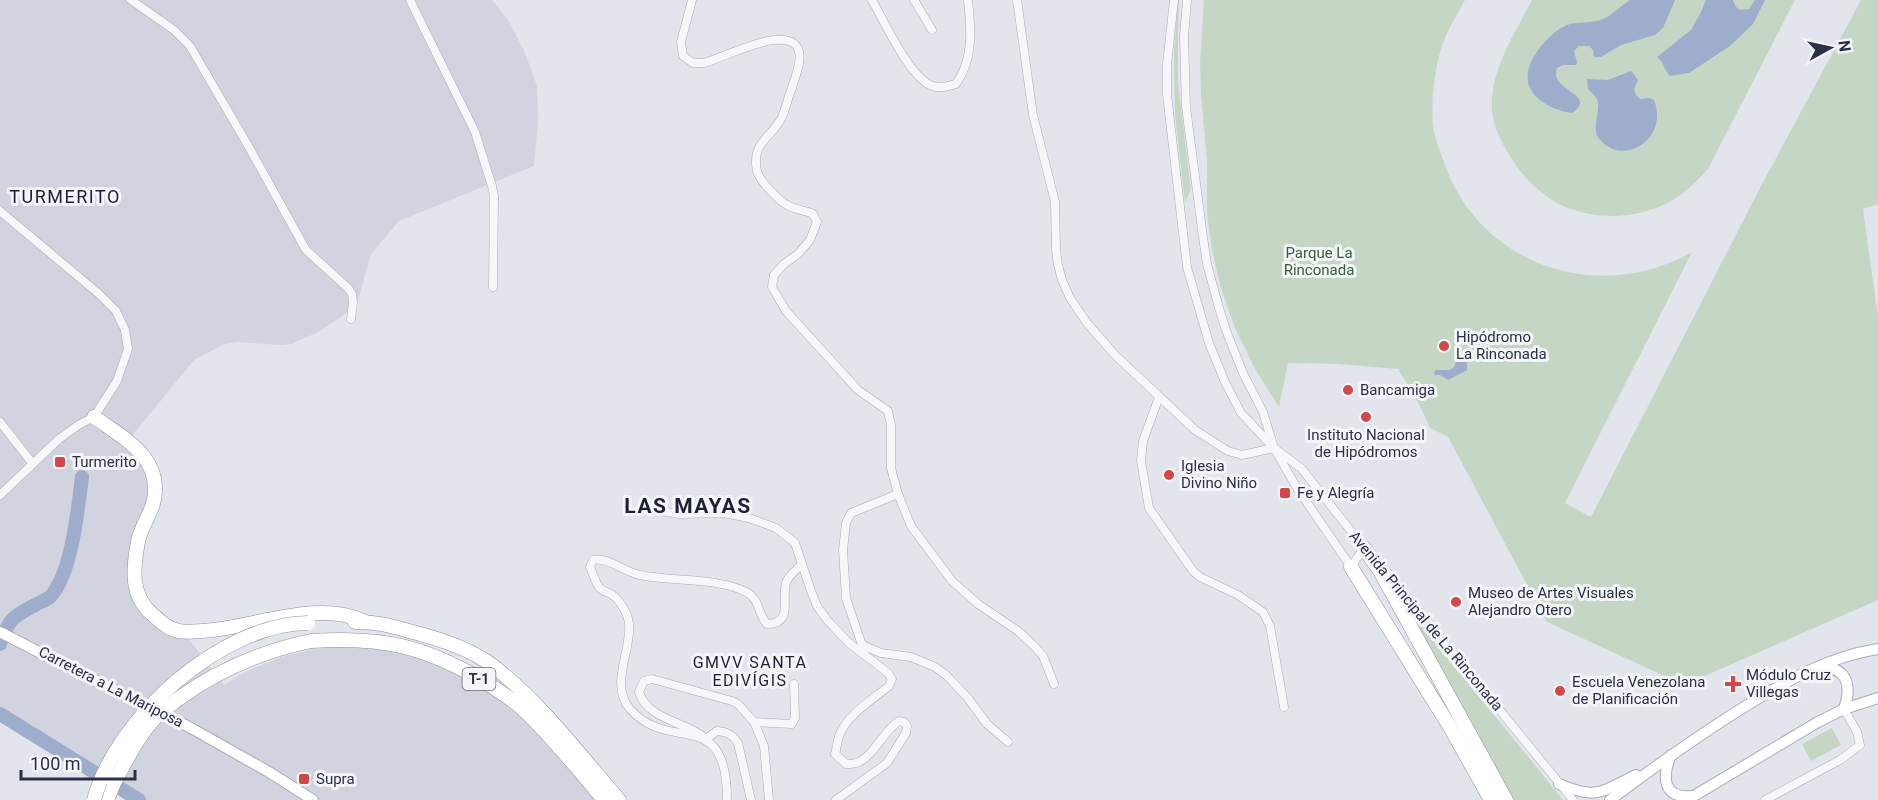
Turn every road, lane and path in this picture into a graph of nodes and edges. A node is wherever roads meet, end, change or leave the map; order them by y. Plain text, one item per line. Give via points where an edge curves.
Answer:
1 (131, 0) edge
2 (410, 0) edge
3 (692, 0) edge
4 (872, 0) edge
5 (914, 0) edge
6 (968, 0) edge
7 (1017, 0) edge
8 (1174, 0) edge
9 (1187, 0) edge
10 (932, 30) dead end
11 (0, 211) edge
12 (493, 287) dead end
13 (351, 319) dead end
14 (1160, 397) junction
15 (94, 417) junction
16 (0, 422) edge
17 (1275, 448) junction
18 (33, 464) junction
19 (898, 494) junction
20 (0, 495) edge
21 (647, 506) dead end
22 (1364, 548) junction
23 (801, 565) junction
24 (1351, 567) junction
25 (363, 621) junction
26 (0, 632) edge
27 (862, 645) junction
28 (1878, 649) edge
29 (866, 656) junction
30 (1811, 669) junction
31 (794, 684) dead end
32 (1054, 684) dead end
33 (1878, 698) edge
34 (1284, 707) dead end
35 (1844, 709) junction
36 (754, 722) junction
37 (706, 740) junction
38 (1008, 742) dead end
39 (1671, 755) junction
40 (1650, 770) junction
41 (1559, 784) junction
42 (1691, 798) edge
43 (94, 800) edge
44 (107, 800) edge
45 (313, 800) edge
46 (604, 800) edge
47 (619, 800) edge
48 (727, 800) edge
49 (751, 800) edge
50 (769, 800) edge
51 (836, 800) edge
52 (1491, 800) edge
53 (1506, 800) edge
54 (1573, 800) edge
55 (1610, 800) edge
56 (1765, 800) edge

1 - 13 street via 190,46 306,250 352,294
2 - 12 street via 475,132 492,186
3 - 19 street via 681,42 683,56 693,63 704,63 775,39 790,41 797,47 801,57 799,72 780,120 759,145 757,170 760,179 787,206 813,214 817,222 810,240 774,275 772,287 786,311 858,390 888,411 891,468
4 - 6 street via 912,69 922,81 935,87 956,84 967,62 971,46
5 - 10 street
7 - 14 street via 1033,115 1055,202 1056,250 1062,280 1087,323 1115,356
8 - 17 street, Avenida Principal de La Rinconada via 1167,94 1187,267 1225,382 1241,413
9 - 17 street, Avenida Principal de La Rinconada via 1186,106 1207,264 1227,333
11 - 15 street via 99,294 116,311 125,330 128,350 117,381
14 - 17 street via 1195,430 1228,451 1242,455
14 - 34 street via 1143,441 1140,461 1149,508 1193,571 1263,612 1270,626
15 - 18 street via 59,439
15 - 25 highway via 132,444 155,478 152,506 139,537 134,567 138,596 161,622 180,632 221,630 294,615 337,614
16 - 18 street
17 - 22 street, Avenida Principal de La Rinconada via 1301,468
17 - 24 street, Avenida Principal de La Rinconada
18 - 20 street
19 - 27 street via 851,513 846,523 846,598
19 - 32 street via 911,526 952,581 1035,647 1043,656
21 - 23 street via 679,514 724,513 776,528 795,543
22 - 24 street
22 - 41 street, Avenida Principal de La Rinconada via 1385,567
22 - 53 highway
23 - 29 street via 822,613 849,644
23 - 37 street via 786,583 785,614 780,621 767,624 755,600 728,585 639,575 601,559 592,560 590,567 600,589 616,598 626,612 629,626 621,688 627,706 659,728
24 - 52 highway
25 - 43 highway, T-1, bridge via 276,627 240,640 190,670 140,716 108,763
25 - 47 highway, T-1 via 427,635 492,665 537,706
26 - 45 main road, Carretera a La Mariposa via 191,728
27 - 29 street
27 - 38 street via 935,667
28 - 30 main road
29 - 51 street via 892,679 846,723 835,754 846,764 857,763 871,752 892,724 904,722 906,733 887,763
30 - 35 main road via 1831,669 1845,679 1849,696
30 - 39 main road
31 - 36 street via 792,724
33 - 35 main road
35 - 42 main road
35 - 56 street via 1860,745
36 - 37 street via 732,701 658,680 644,681 639,692 645,704 677,724 698,731
36 - 50 street via 764,746
37 - 48 street via 724,763
37 - 49 street via 717,731 733,736
39 - 40 main road
39 - 42 main road via 1666,786
40 - 41 main road via 1594,794
40 - 55 main road
41 - 54 street, Avenida Principal de La Rinconada
44 - 46 highway, T-1, bridge via 147,727 192,689 264,653 311,641 354,639 432,654 501,693 525,711

